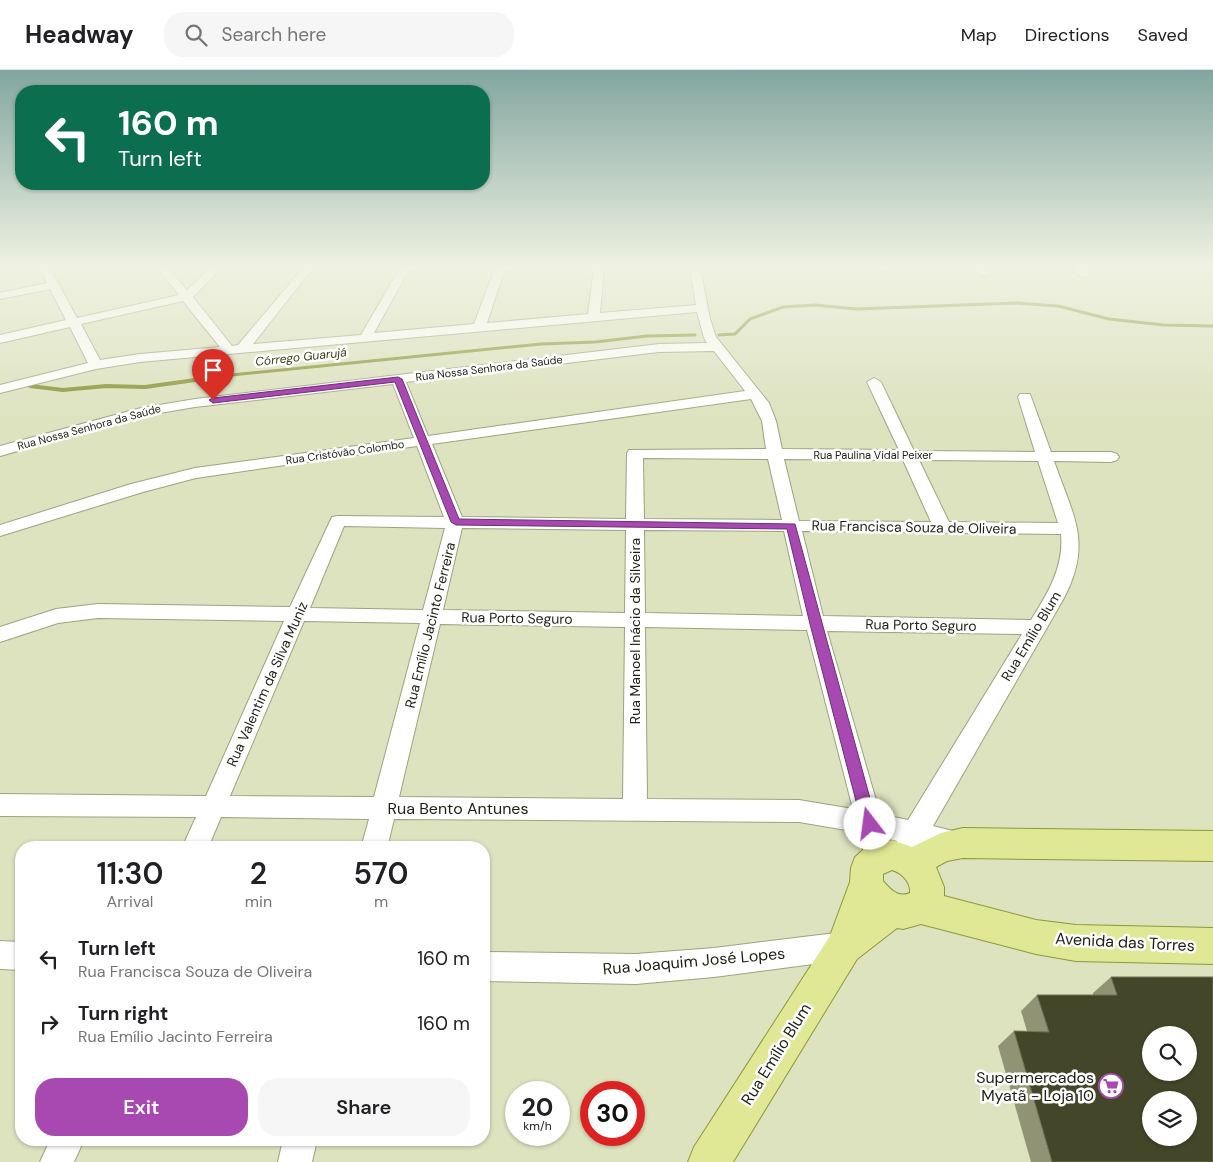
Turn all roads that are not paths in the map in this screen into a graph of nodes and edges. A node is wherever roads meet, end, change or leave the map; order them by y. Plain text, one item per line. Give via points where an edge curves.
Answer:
1 (72, 319) edge
2 (88, 319) edge
3 (204, 319) edge
4 (266, 319) edge
5 (376, 319) edge
6 (482, 319) edge
7 (574, 319) edge
8 (703, 319) edge
9 (74, 322) junction
10 (479, 328) junction
11 (365, 338) junction
12 (0, 339) edge
13 (715, 347) junction
14 (242, 349) junction
15 (229, 350) junction
16 (96, 365) junction
17 (398, 379) junction
18 (874, 382) dead end
19 (0, 389) edge
20 (756, 394) junction
21 (1025, 397) dead end
22 (422, 441) junction
23 (0, 451) edge
24 (636, 453) joint
25 (775, 454) junction
26 (909, 456) junction
27 (1044, 457) junction
28 (1112, 457) dead end
29 (338, 521) joint
30 (456, 522) junction
31 (635, 524) junction
32 (792, 526) junction
33 (943, 528) junction
34 (1069, 529) junction
35 (0, 531) edge
36 (297, 614) junction
37 (432, 617) junction
38 (635, 620) junction
39 (815, 624) junction
40 (1036, 627) junction
41 (0, 635) edge
42 (0, 805) edge
43 (213, 806) junction
44 (384, 808) junction
45 (635, 810) junction
46 (870, 824) junction
47 (198, 841) edge
48 (376, 841) edge
49 (1213, 846) edge
50 (894, 859) junction
51 (907, 908) junction
52 (844, 946) junction
53 (1213, 946) edge
54 (0, 955) edge
55 (15, 956) edge
56 (490, 967) edge
57 (64, 1146) edge
58 (299, 1146) edge
59 (57, 1162) edge
60 (295, 1162) edge
61 (709, 1162) edge

1 - 9 street
2 - 9 street
3 - 15 street
4 - 14 street
5 - 11 street
6 - 10 street
7 - 10 street
8 - 13 street
9 - 12 street
9 - 16 street
10 - 11 street
11 - 14 street
13 - 17 street, Rua Nossa Senhora da Saúde via 659,348
13 - 20 street
14 - 15 street
15 - 16 street
16 - 19 street
17 - 22 street
17 - 23 street, Rua Nossa Senhora da Saúde via 168,406
18 - 26 street
20 - 22 street, Rua Cristóvão Colombo
20 - 25 street via 768,416
21 - 27 street, Rua Emílio Blum
22 - 30 street
22 - 35 street, Rua Cristóvão Colombo via 195,473
24 - 25 street, Rua Paulina Vidal Peixer
24 - 31 street, Rua Manoel Inácio da Silveira
25 - 26 street, Rua Paulina Vidal Peixer
25 - 32 street
26 - 27 street, Rua Paulina Vidal Peixer
26 - 33 street
27 - 28 street, Rua Paulina Vidal Peixer
27 - 34 street, Rua Emílio Blum
29 - 30 street, Rua Francisca Souza de Oliveira
29 - 36 street, Rua Valentim da Silva Muniz
30 - 31 street, Rua Francisca Souza de Oliveira
30 - 37 street, Rua Emílio Jacinto Ferreira
31 - 32 street, Rua Francisca Souza de Oliveira
31 - 38 street, Rua Manoel Inácio da Silveira
32 - 33 street, Rua Francisca Souza de Oliveira
32 - 39 street
33 - 34 street, Rua Francisca Souza de Oliveira
34 - 40 street, Rua Emílio Blum via 1070,565
36 - 37 street, Rua Porto Seguro
36 - 41 street, Rua Porto Seguro via 78,612
36 - 43 street, Rua Valentim da Silva Muniz
37 - 38 street, Rua Porto Seguro
37 - 44 street, Rua Emílio Jacinto Ferreira
38 - 39 street, Rua Porto Seguro
38 - 45 street, Rua Manoel Inácio da Silveira
39 - 40 street, Rua Porto Seguro
39 - 46 street
40 - 50 street, Rua Emílio Blum
42 - 43 street, Rua Bento Antunes
43 - 44 street, Rua Bento Antunes
43 - 47 street, Rua Valentim da Silva Muniz
44 - 45 street, Rua Bento Antunes
44 - 48 street, Rua Emílio Jacinto Ferreira
45 - 46 street, Rua Bento Antunes via 799,811
46 - 50 street
46 - 50 street, Rua Bento Antunes
49 - 50 main road via 963,843
50 - 51 main road via 876,900
50 - 51 main road via 923,876 928,890 926,900
50 - 52 main road, Rua Emílio Blum
51 - 52 main road, Rua Emílio Blum
51 - 53 main road, Avenida das Torres via 1076,943
52 - 56 street, Rua Joaquim José Lopes via 636,968
52 - 61 main road, Rua Emílio Blum
54 - 55 street
57 - 59 street
58 - 60 street

